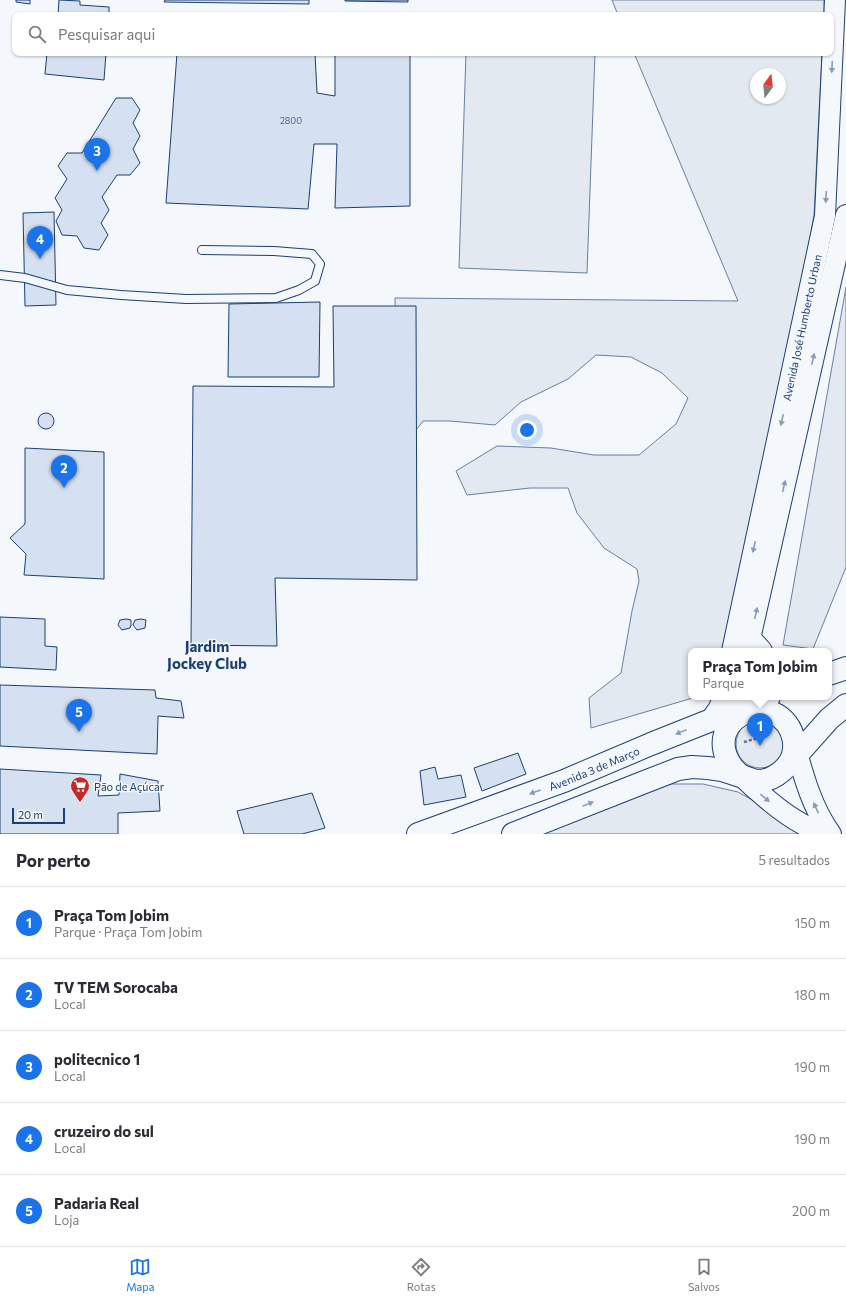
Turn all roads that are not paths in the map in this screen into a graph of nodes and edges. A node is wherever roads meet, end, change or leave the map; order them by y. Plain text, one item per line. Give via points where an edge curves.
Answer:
1 (835, 0) edge
2 (834, 22) edge
3 (832, 56) edge
4 (846, 215) edge
5 (202, 250) dead end
6 (0, 275) edge
7 (748, 648) edge
8 (846, 668) edge
9 (832, 673) edge
10 (722, 700) edge
11 (762, 704) edge
12 (846, 705) edge
13 (710, 721) junction
14 (815, 735) junction
15 (792, 755) junction
16 (743, 776) junction
17 (804, 780) junction
18 (418, 834) edge
19 (513, 834) edge
20 (826, 834) edge
21 (831, 834) edge

1 -> 2 street, Avenida José Humberto Urban
3 -> 7 street, Avenida José Humberto Urban via 825,216
7 -> 4 street, Avenida José Humberto Urban
5 - 6 lane via 312,254 320,264 315,281 276,298 186,299 122,295 67,290 25,278
8 - 9 main road
10 - 13 street
11 - 13 main road, Avenida 3 de Março
11 - 15 main road via 787,723 793,734
11 - 16 main road via 737,717 726,731 725,756
12 - 14 main road
13 -> 18 main road, Avenida 3 de Março via 564,781
14 - 15 main road
14 - 17 street via 808,749
15 - 16 main road via 772,778 757,780
15 - 17 street
19 -> 16 main road via 678,769 708,768
16 -> 20 street via 787,815
21 -> 17 street via 818,814

